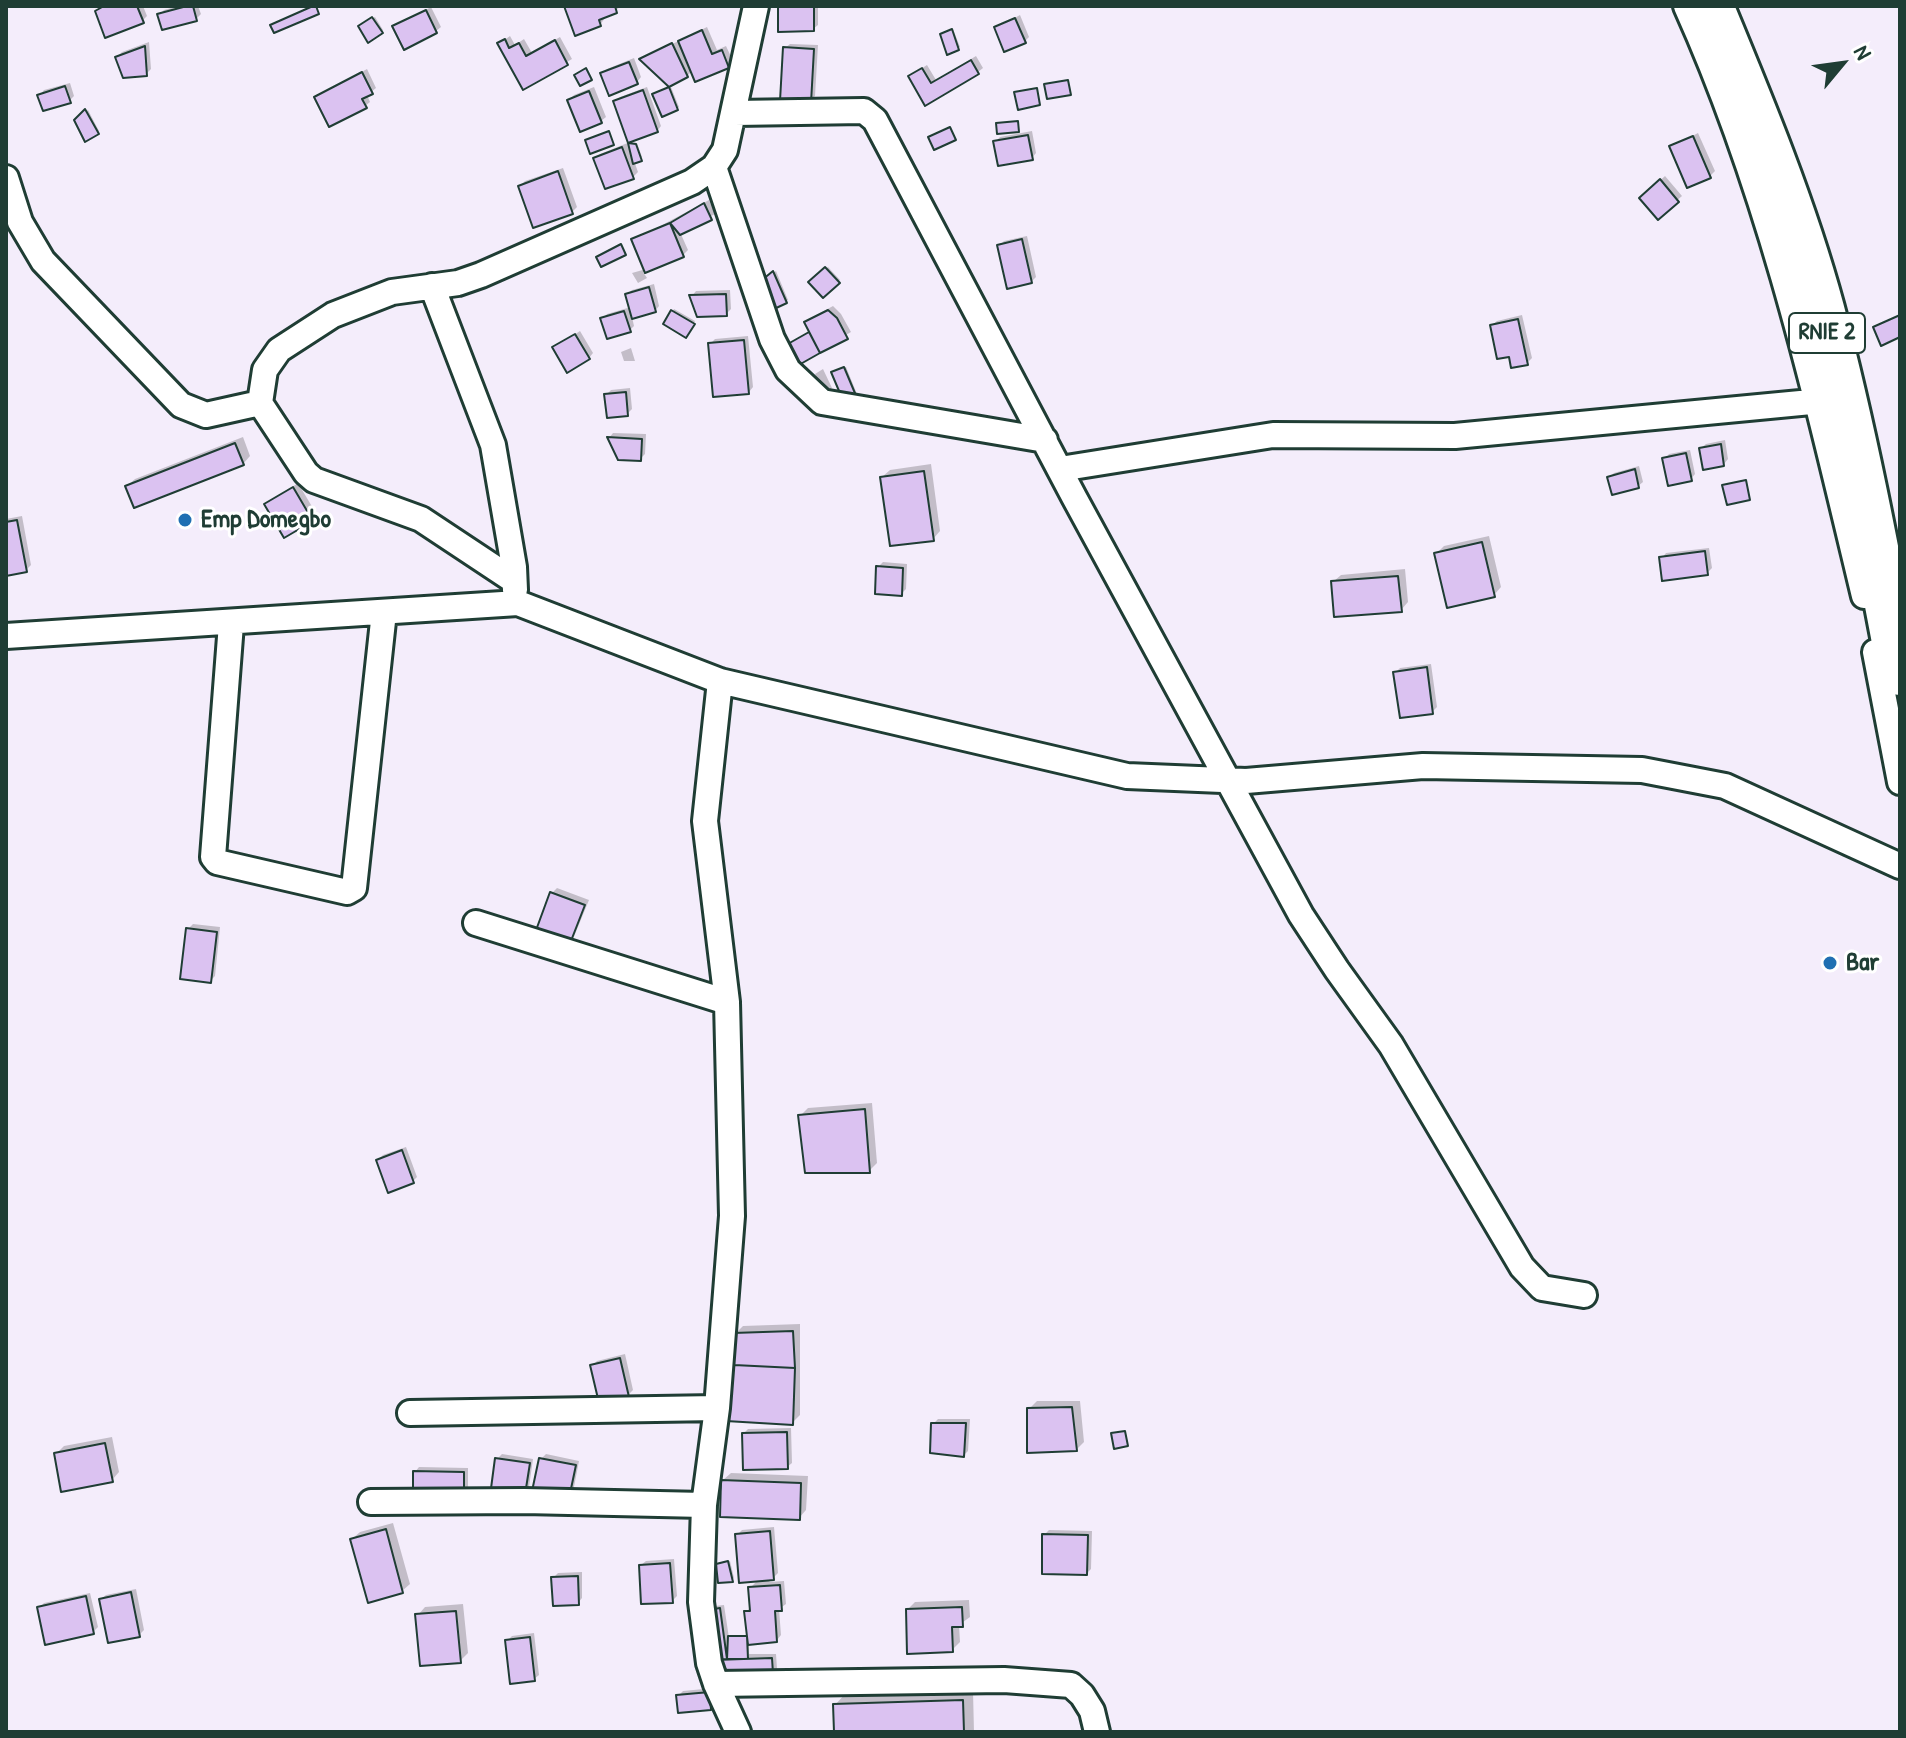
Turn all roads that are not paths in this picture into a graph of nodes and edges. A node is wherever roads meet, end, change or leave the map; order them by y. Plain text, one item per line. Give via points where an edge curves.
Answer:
1 (756, 6) edge
2 (1686, 6) edge
3 (1711, 6) edge
4 (735, 113) junction
5 (714, 167) junction
6 (6, 178) edge
7 (432, 286) junction
8 (1830, 400) junction
9 (260, 403) junction
10 (1045, 440) junction
11 (1060, 469) junction
12 (515, 592) junction
13 (384, 612) junction
14 (231, 624) junction
15 (6, 636) edge
16 (1900, 673) edge
17 (720, 681) junction
18 (1229, 780) junction
19 (1900, 782) edge
20 (1900, 866) edge
21 (476, 923) dead end
22 (727, 1002) junction
23 (1584, 1295) dead end
24 (717, 1408) junction
25 (410, 1413) dead end
26 (371, 1502) dead end
27 (704, 1505) junction
28 (716, 1684) junction
29 (738, 1732) edge
30 (1097, 1732) edge

1 - 4 street
2 - 8 street
3 - 8 highway, RNIE 2 / RNIE 2 via 1776,170 1821,308
4 - 5 street via 725,150
4 - 10 street via 864,111 875,120
5 - 7 street via 692,182 481,275
5 - 10 street via 772,339 788,370 822,402
6 - 9 street via 20,222 43,261 181,405 206,415
7 - 9 street via 392,292 333,315 279,350 265,370
7 - 12 street via 493,445
8 - 11 street via 1455,436 1273,435
8 - 16 highway, RNIE 2 / RNIE 2 via 1869,509
8 - 19 street
9 - 12 street via 314,480 421,519
10 - 11 street
11 - 18 street
12 - 13 street
12 - 17 street
13 - 14 street
13 - 14 street via 354,888 347,892 213,857
14 - 15 street
17 - 18 street via 1127,776
17 - 22 street via 705,821
18 - 20 street via 1423,766 1642,770 1725,786
18 - 23 street via 1301,915 1391,1045 1522,1267 1542,1288
21 - 22 street
22 - 24 street via 732,1216
24 - 25 street
24 - 27 street
26 - 27 street
27 - 28 street via 701,1602
28 - 29 street
28 - 30 street via 1004,1680 1071,1685 1092,1711

